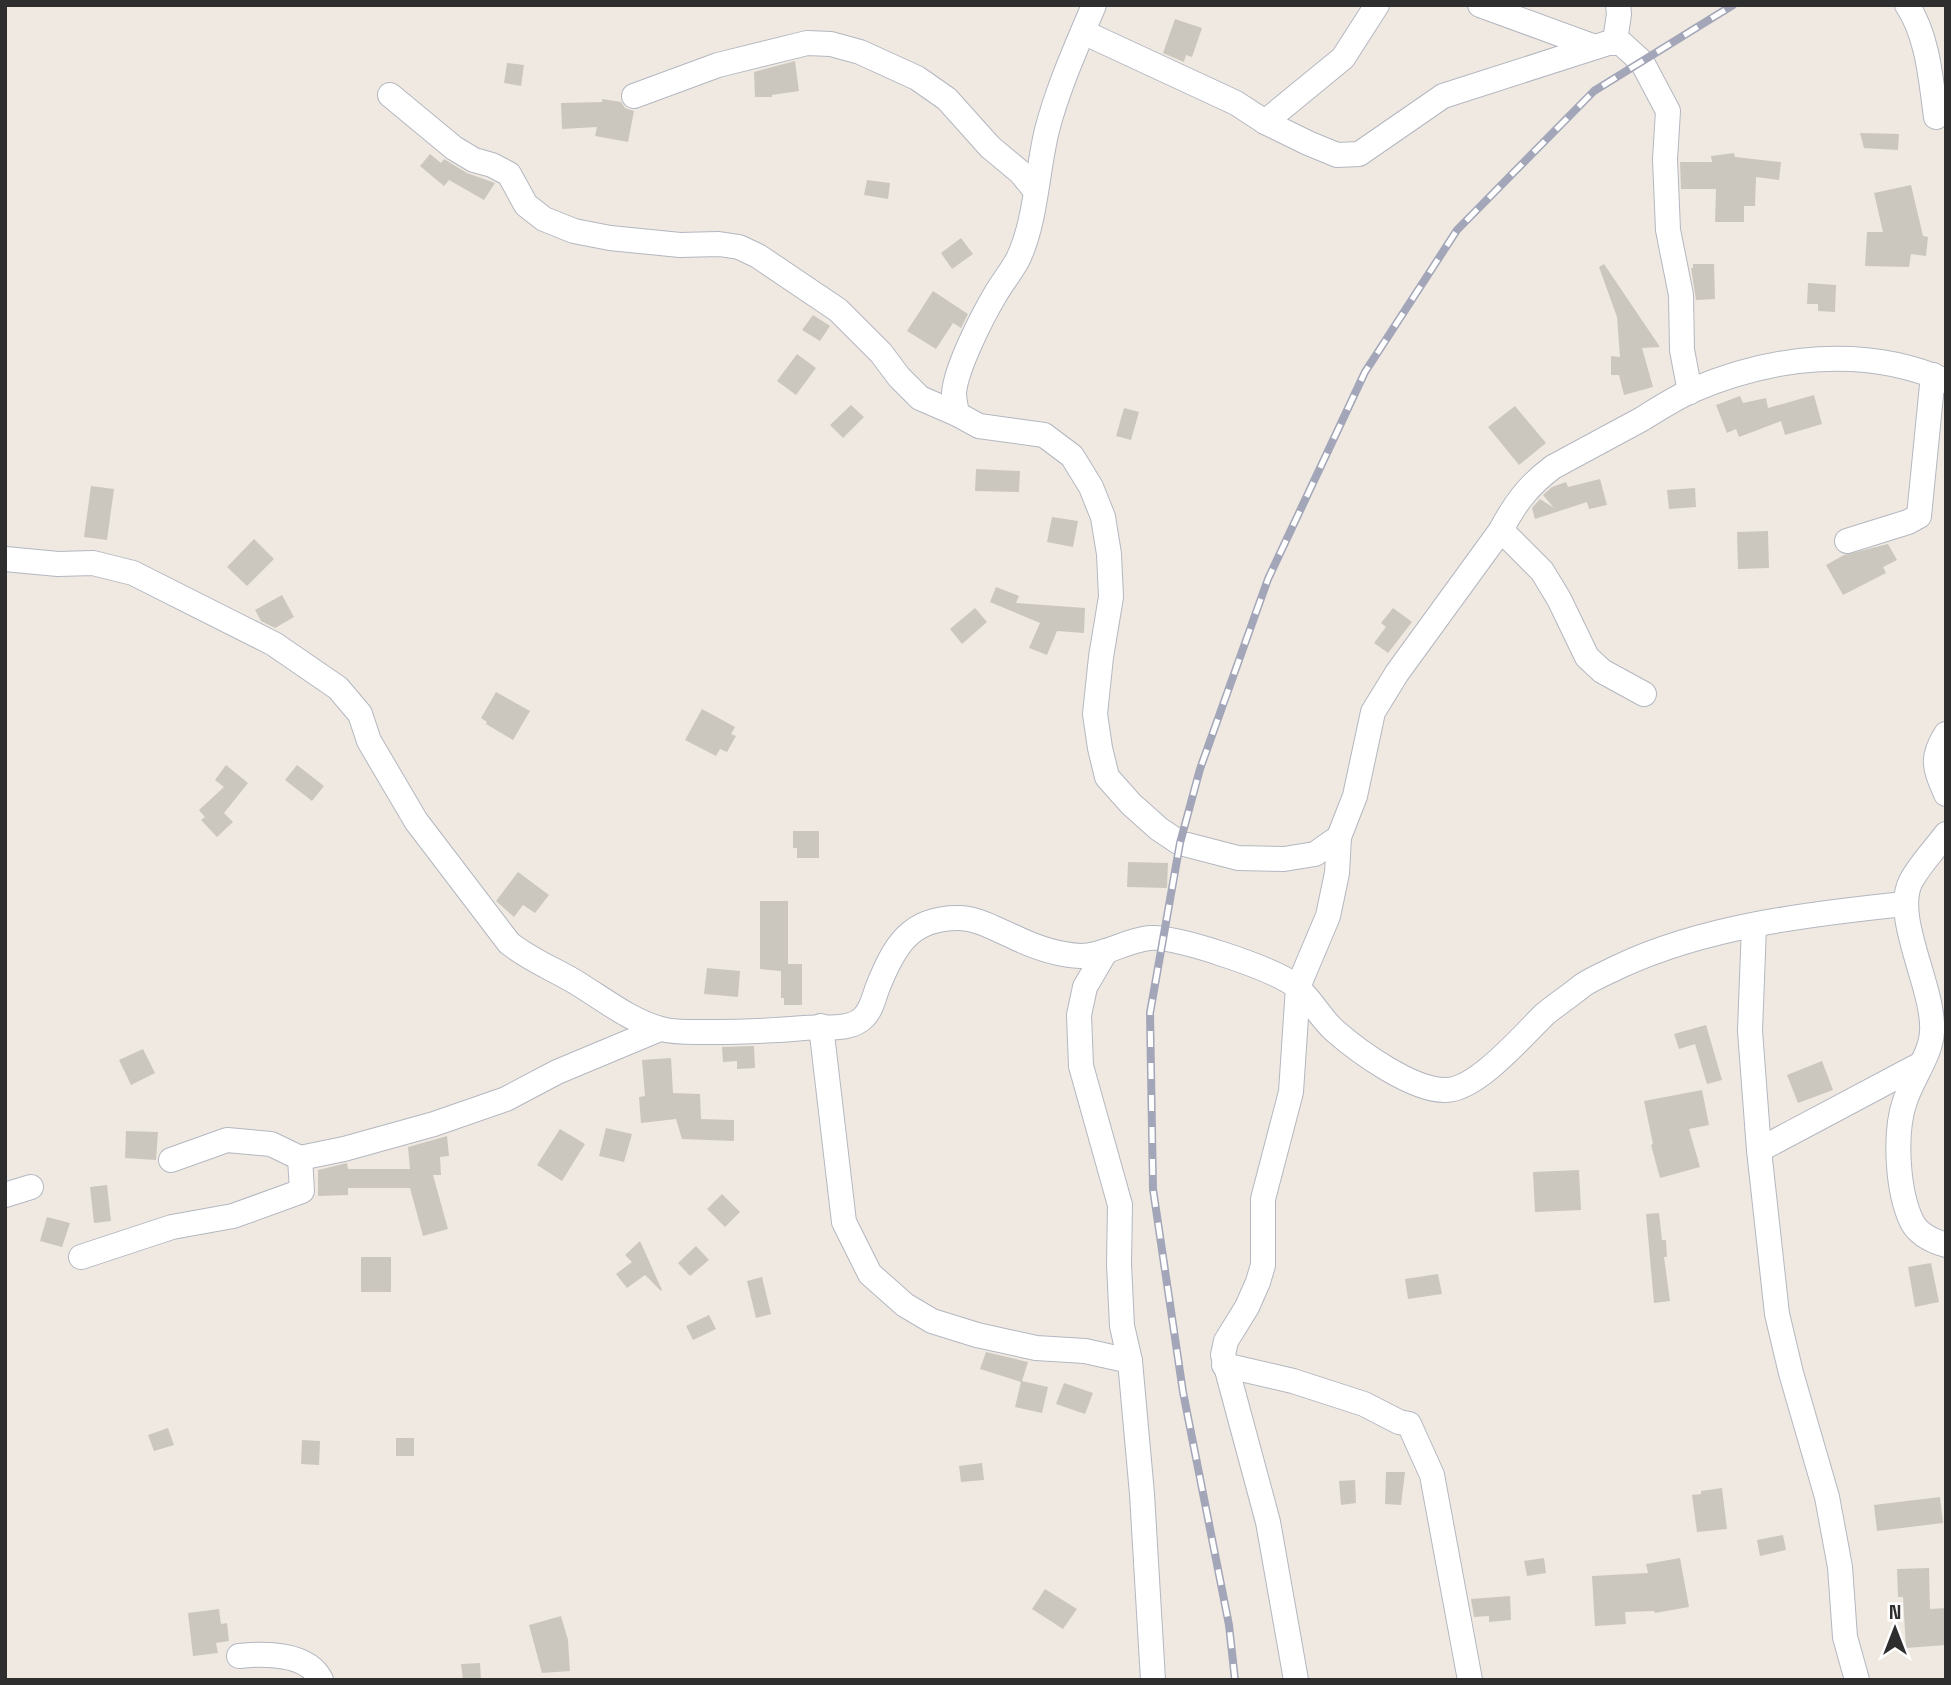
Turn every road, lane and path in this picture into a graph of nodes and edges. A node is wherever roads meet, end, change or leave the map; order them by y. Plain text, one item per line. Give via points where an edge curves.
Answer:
1 (1094, 5) edge
2 (1377, 5) edge
3 (1480, 5) edge
4 (1618, 5) edge
5 (1907, 5) edge
6 (1083, 32) junction
7 (1605, 44) junction
8 (390, 95) dead end
9 (634, 96) dead end
10 (1936, 117) dead end
11 (1265, 122) junction
12 (1035, 190) junction
13 (1939, 378) edge
14 (1690, 392) junction
15 (957, 414) junction
16 (1501, 530) junction
17 (1847, 541) dead end
18 (5, 559) edge
19 (1644, 694) dead end
20 (1946, 734) edge
21 (1946, 794) edge
22 (1946, 834) edge
23 (1339, 837) junction
24 (1904, 904) junction
25 (1755, 926) junction
26 (1106, 951) junction
27 (1298, 987) junction
28 (821, 1026) junction
29 (660, 1028) junction
30 (1919, 1065) junction
31 (1759, 1150) junction
32 (300, 1158) junction
33 (172, 1160) dead end
34 (31, 1187) dead end
35 (5, 1195) edge
36 (1946, 1245) edge
37 (81, 1257) dead end
38 (1130, 1361) junction
39 (1224, 1365) junction
40 (239, 1656) dead end
41 (321, 1680) edge
42 (1153, 1680) edge
43 (1296, 1680) edge
44 (1470, 1680) edge
45 (1857, 1680) edge

1 - 6 street
2 - 11 street via 1343,58
3 - 7 street
4 - 7 street via 1619,14
5 - 10 street via 1916,19
6 - 11 street via 1224,97
6 - 12 street via 1048,127
7 - 11 street via 1443,96 1359,154 1337,155
7 - 14 street via 1621,43 1642,62 1668,111 1667,219 1681,295 1682,350
8 - 15 street via 454,148 509,174 526,205 544,219 610,238 719,244 758,256 838,310 920,398
9 - 12 street via 718,65 807,43 831,44 916,78 947,99
12 - 15 street via 1030,228 1018,259 995,295 958,376 954,394
13 - 14 street via 1875,360 1827,359 1752,369
13 - 17 street via 1919,516
14 - 16 street via 1532,483
15 - 23 street via 979,426 1044,435 1072,456 1091,487 1109,554 1111,597 1096,714 1107,778 1180,843 1238,858 1315,854
16 - 19 street via 1542,571 1587,657 1602,671
16 - 23 street via 1373,712 1355,796
18 - 29 street via 93,563 133,573 310,667 338,688 360,714 369,741 416,821 509,943
20 - 21 street via 1934,760
22 - 24 street via 1910,882
23 - 27 street via 1328,916
24 - 25 street
24 - 30 street via 1930,1008 1932,1032
25 - 27 street via 1697,937 1590,980 1548,1012 1506,1055 1464,1086 1448,1091 1409,1080 1377,1062 1334,1030
25 - 31 street via 1750,1031
26 - 27 street via 1151,938 1190,945 1280,975
26 - 28 street via 1071,954 1042,948 965,918 935,919 916,927 894,953 867,1015 852,1026
26 - 38 street via 1085,987 1079,1015 1081,1066 1119,1197 1122,1326
27 - 39 street via 1291,1092 1263,1199 1263,1265 1247,1307 1226,1341
28 - 29 street via 769,1032
28 - 38 street via 844,1222 870,1274 905,1305 932,1321 1036,1348 1085,1351
29 - 32 street via 506,1099 434,1124
30 - 31 street
30 - 36 street via 1900,1122 1902,1185 1912,1223 1923,1235
31 - 45 street via 1777,1314 1827,1497 1840,1567 1845,1637
32 - 33 street via 271,1144 226,1140
32 - 37 street via 302,1191 233,1216 172,1227
34 - 35 street
38 - 42 street
39 - 43 street via 1268,1522
39 - 44 street via 1293,1381 1409,1424 1432,1475
40 - 41 street via 261,1654 304,1663 317,1671

